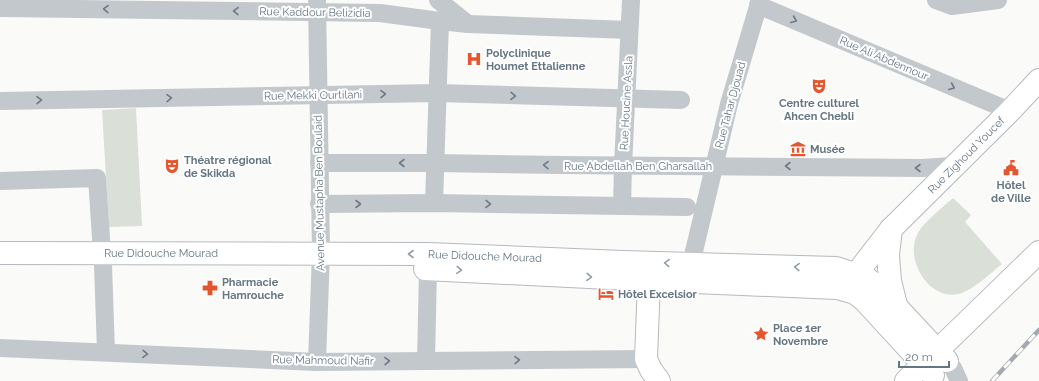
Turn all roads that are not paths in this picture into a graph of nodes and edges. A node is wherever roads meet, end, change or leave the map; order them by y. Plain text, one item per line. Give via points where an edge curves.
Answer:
1 (438, 0) edge
2 (631, 0) edge
3 (936, 0) edge
4 (998, 0) edge
5 (759, 3) edge
6 (9, 5) edge
7 (317, 6) edge
8 (440, 21) junction
9 (468, 24) junction
10 (629, 30) junction
11 (1039, 80) edge
12 (437, 93) junction
13 (318, 94) junction
14 (626, 99) junction
15 (681, 100) dead end
16 (0, 101) edge
17 (1010, 111) junction
18 (435, 162) junction
19 (319, 163) junction
20 (957, 163) junction
21 (623, 166) junction
22 (714, 166) junction
23 (0, 181) edge
24 (434, 203) junction
25 (319, 204) junction
26 (622, 206) junction
27 (687, 207) dead end
28 (891, 229) junction
29 (1039, 252) edge
30 (0, 253) edge
31 (102, 259) junction
32 (320, 260) junction
33 (0, 263) edge
34 (428, 269) junction
35 (690, 273) junction
36 (1039, 273) edge
37 (844, 277) junction
38 (649, 280) junction
39 (896, 306) junction
40 (0, 348) edge
41 (106, 352) junction
42 (646, 359) junction
43 (426, 361) junction
44 (317, 362) junction
45 (936, 369) edge
46 (659, 381) edge
47 (906, 381) edge
48 (959, 381) edge

1 - 9 street
2 - 10 street, Rue Houcine Assla
3 - 4 street via 952,6
5 -> 17 street, Rue Ali Abdennour
5 - 22 street, Rue Tahar Djouad via 729,104
7 -> 6 street, Rue Kaddour Belizidia
7 - 8 street, Rue Kaddour Belizidia
7 - 13 street, Avenue Mustapha Ben Boulaid
8 - 9 street, Rue Kaddour Belizidia
8 - 12 street
9 - 10 street, Rue Kaddour Belizidia
10 - 14 street, Rue Houcine Assla
11 - 17 main road, Rue Zighoud Youcef
13 -> 12 street, Rue Mekki Ourtilani
12 -> 14 street, Rue Mekki Ourtilani
12 - 18 street
16 -> 13 street, Rue Mekki Ourtilani
13 - 19 street, Avenue Mustapha Ben Boulaid
14 - 15 street, Rue Mekki Ourtilani
14 - 21 street, Rue Houcine Assla
17 - 20 main road, Rue Zighoud Youcef
18 -> 19 street, Rue Abdellah Ben Gharsallah
21 -> 18 street, Rue Abdellah Ben Gharsallah
18 - 24 street
19 - 25 street, Avenue Mustapha Ben Boulaid
20 -> 22 street, Rue Abdellah Ben Gharsallah via 951,166 923,168
20 - 28 main road, Rue Zighoud Youcef
21 - 22 street, Rue Abdellah Ben Gharsallah
21 - 26 street, Rue Houcine Assla
22 - 35 street, Rue Tahar Djouad
23 - 31 street via 97,178
25 -> 24 street
24 -> 26 street
25 - 32 street, Avenue Mustapha Ben Boulaid
26 - 27 street
28 - 37 main road, Rue Zighoud Youcef
28 - 39 main road via 888,255 890,281
29 - 45 main road
30 - 31 main road, Rue Didouche Mourad
31 - 32 main road, Rue Didouche Mourad
31 - 33 main road, Rue Didouche Mourad
31 - 41 street
32 - 34 main road, Rue Didouche Mourad
35 -> 32 main road, Rue Didouche Mourad via 428,254
32 - 44 street, Avenue Mustapha Ben Boulaid
34 -> 38 main road, Rue Didouche Mourad
34 - 43 street
35 - 37 main road, Rue Didouche Mourad via 818,286
35 - 38 main road, Rue Didouche Mourad
36 - 45 main road
37 - 39 main road, Rue Didouche Mourad via 866,278
37 - 45 main road, Rue Didouche Mourad via 855,293
38 - 42 main road
39 - 45 main road, Rue Didouche Mourad
40 - 41 street, Rue Mahmoud Nafir
41 -> 44 street, Rue Mahmoud Nafir
43 -> 42 street, Rue Mahmoud Nafir
42 - 46 main road
44 -> 43 street, Rue Mahmoud Nafir
45 - 47 main road
45 - 48 street via 952,368

